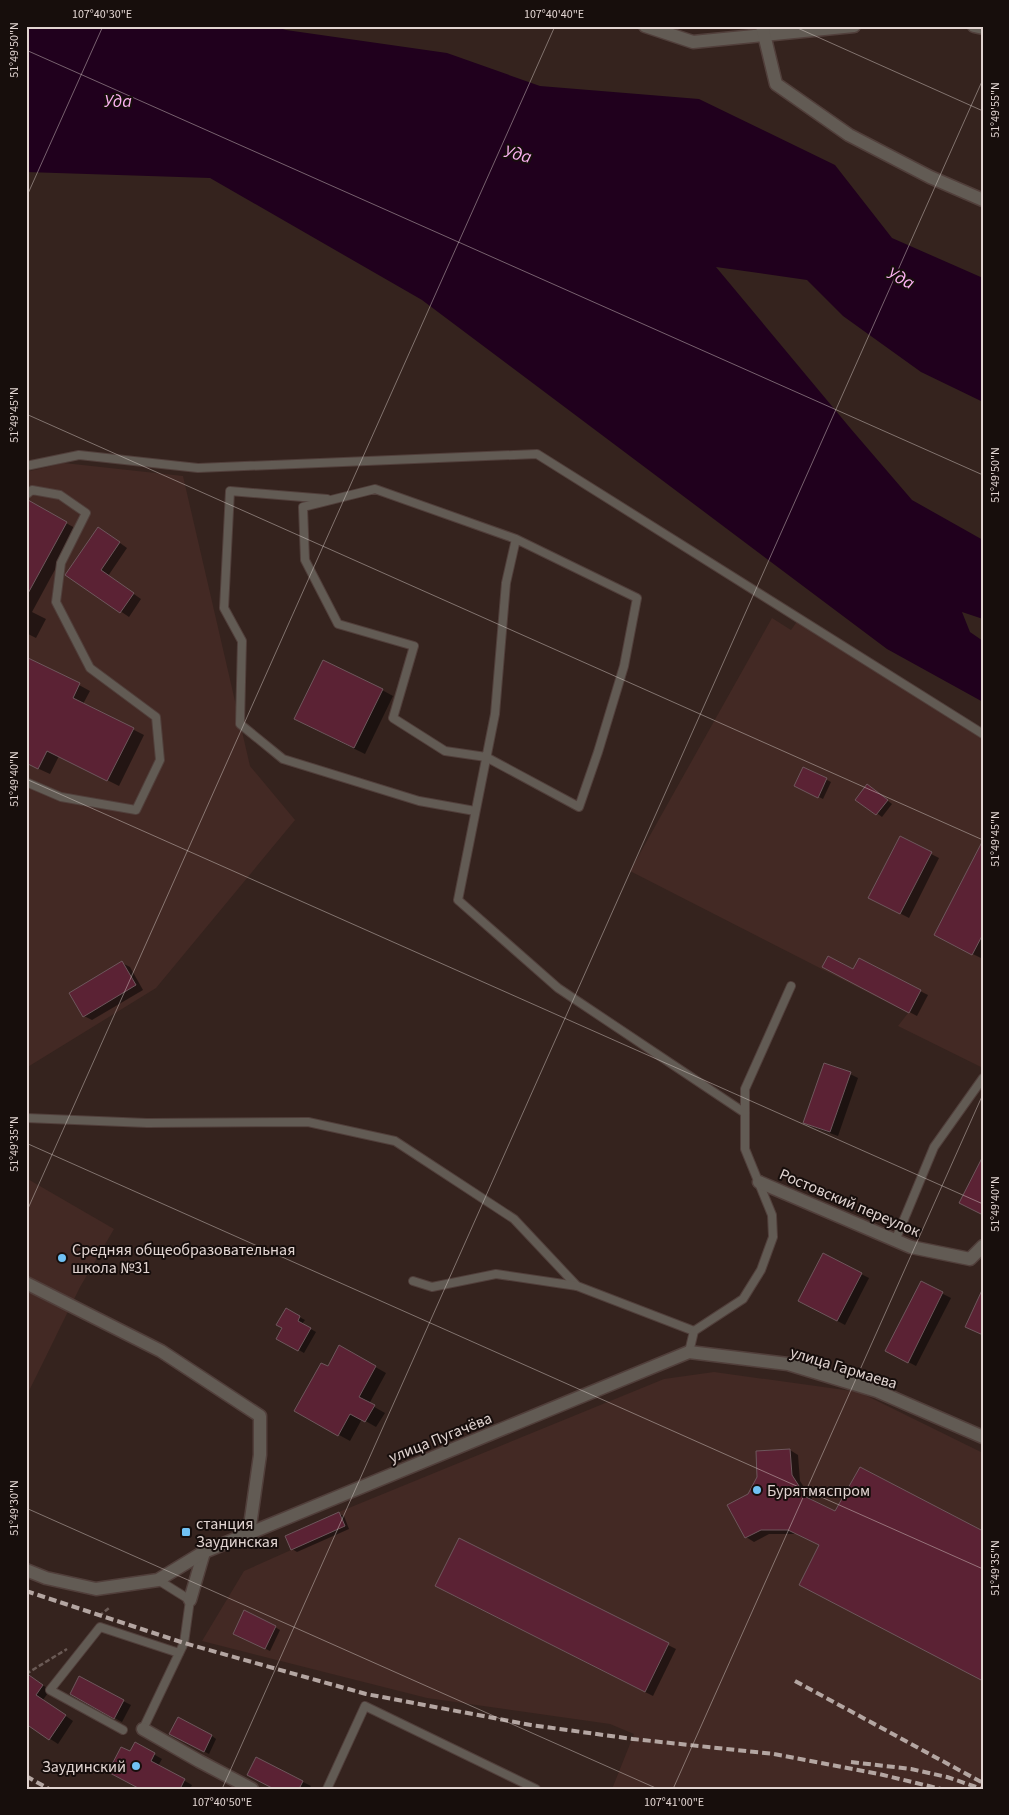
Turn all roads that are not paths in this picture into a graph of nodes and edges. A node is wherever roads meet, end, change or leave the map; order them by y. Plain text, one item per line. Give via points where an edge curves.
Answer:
1 (645, 26) edge
2 (854, 26) edge
3 (974, 26) edge
4 (983, 28) edge
5 (762, 31) edge
6 (983, 200) edge
7 (26, 466) edge
8 (26, 495) edge
9 (334, 499) junction
10 (516, 539) junction
11 (983, 734) edge
12 (486, 757) junction
13 (26, 782) edge
14 (475, 810) junction
15 (791, 986) dead end
16 (983, 1078) edge
17 (745, 1113) junction
18 (26, 1118) edge
19 (759, 1182) junction
20 (895, 1241) junction
21 (983, 1246) edge
22 (412, 1282) dead end
23 (26, 1284) edge
24 (577, 1286) junction
25 (694, 1331) junction
26 (689, 1352) junction
27 (983, 1437) edge
28 (249, 1534) junction
29 (204, 1552) junction
30 (26, 1570) edge
31 (158, 1580) junction
32 (190, 1600) junction
33 (179, 1653) junction
34 (144, 1729) joint
35 (123, 1730) dead end
36 (252, 1789) edge
37 (327, 1789) edge
38 (536, 1789) edge

1 - 5 street via 692,42
2 - 5 street
3 - 4 street
5 - 6 street via 776,84 849,136
7 - 11 lane via 79,455 198,468 537,454
8 - 13 lane via 32,490 60,495 86,513 61,563 56,602 90,668 156,717 160,760 136,810 61,797
9 - 10 lane via 375,489
9 - 12 lane via 303,507 305,560 338,624 414,646 393,718 445,751
9 - 14 lane via 230,491 224,608 242,641 240,724 283,758 419,801
10 - 12 lane via 506,583 494,714
10 - 12 lane via 636,598 624,666 579,807
12 - 14 lane
14 - 17 lane via 458,900 558,988
15 - 17 lane via 745,1089
16 - 20 lane via 934,1147
17 - 19 lane via 745,1149
18 - 24 lane via 308,1122 395,1141 514,1219
19 - 20 street, Ростовский переулок
19 - 25 lane via 772,1215 773,1237 761,1270 743,1299
20 - 21 street, Ростовский переулок via 911,1248 970,1260
22 - 24 lane via 432,1287 496,1274
23 - 28 street via 162,1351 260,1416 260,1455
24 - 25 lane
25 - 26 lane
26 - 27 street, улица Гармаева via 788,1364 876,1391
26 - 28 street, улица Пугачёва
28 - 29 street, улица Пугачёва
29 - 31 street, улица Пугачёва
29 - 32 street
30 - 31 street, улица Пугачёва via 96,1589
31 - 32 lane
32 - 33 lane via 184,1643
33 - 34 lane
33 - 35 lane via 100,1627 50,1690
34 - 36 street
37 - 38 lane via 365,1706

